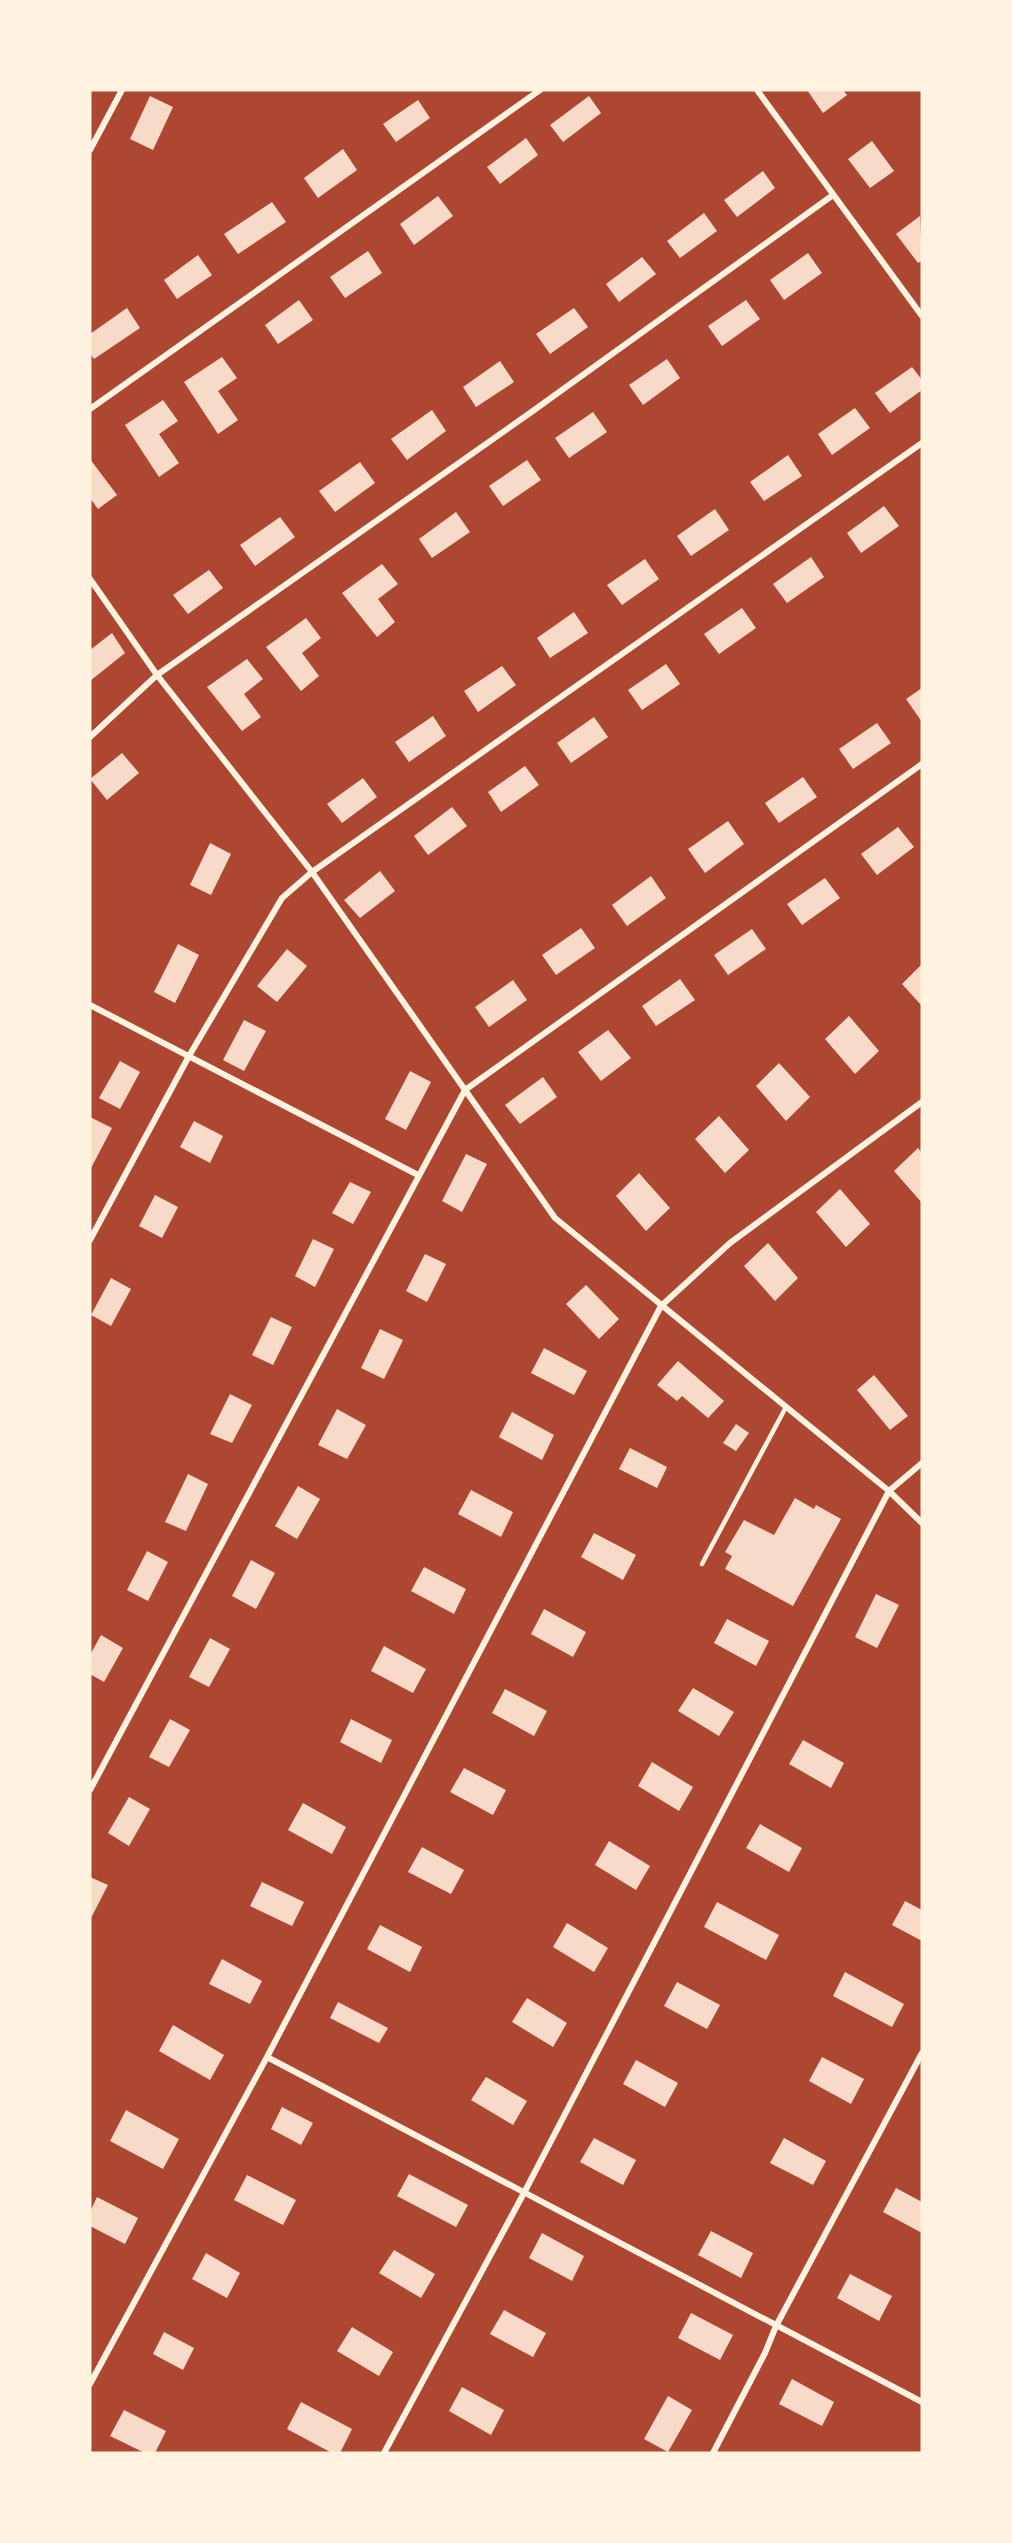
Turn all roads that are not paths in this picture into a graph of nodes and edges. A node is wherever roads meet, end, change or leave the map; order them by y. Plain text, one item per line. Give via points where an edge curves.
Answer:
1 (122, 90) edge
2 (540, 90) edge
3 (758, 90) edge
4 (90, 150) edge
5 (833, 195) junction
6 (922, 316) edge
7 (90, 409) edge
8 (922, 443) edge
9 (90, 579) edge
10 (157, 675) junction
11 (90, 737) edge
12 (922, 764) edge
13 (312, 872) junction
14 (90, 1005) edge
15 (189, 1056) junction
16 (465, 1090) junction
17 (922, 1102) edge
18 (418, 1175) junction
19 (90, 1240) edge
20 (661, 1306) junction
21 (786, 1407) junction
22 (922, 1463) edge
23 (889, 1491) junction
24 (922, 1523) edge
25 (702, 1564) dead end
26 (90, 1790) edge
27 (922, 2053) edge
28 (267, 2057) junction
29 (525, 2191) junction
30 (776, 2326) junction
31 (90, 2384) edge
32 (922, 2402) edge
33 (384, 2453) edge
34 (713, 2453) edge

1 - 4 street
2 - 7 street
3 - 5 street
5 - 6 street
5 - 10 street
8 - 13 street
9 - 10 street
10 - 11 street
10 - 13 street
12 - 16 street
13 - 15 street via 282,898
13 - 16 street
14 - 15 street
15 - 18 street
15 - 19 street
16 - 18 street
16 - 20 street via 555,1218
17 - 20 street via 730,1244
18 - 26 street
20 - 21 street
20 - 28 street
21 - 23 street
21 - 25 lane
22 - 23 street
23 - 24 street
23 - 29 street
27 - 30 street
28 - 29 street
28 - 31 street
29 - 30 street
29 - 33 street
30 - 32 street
30 - 34 street

